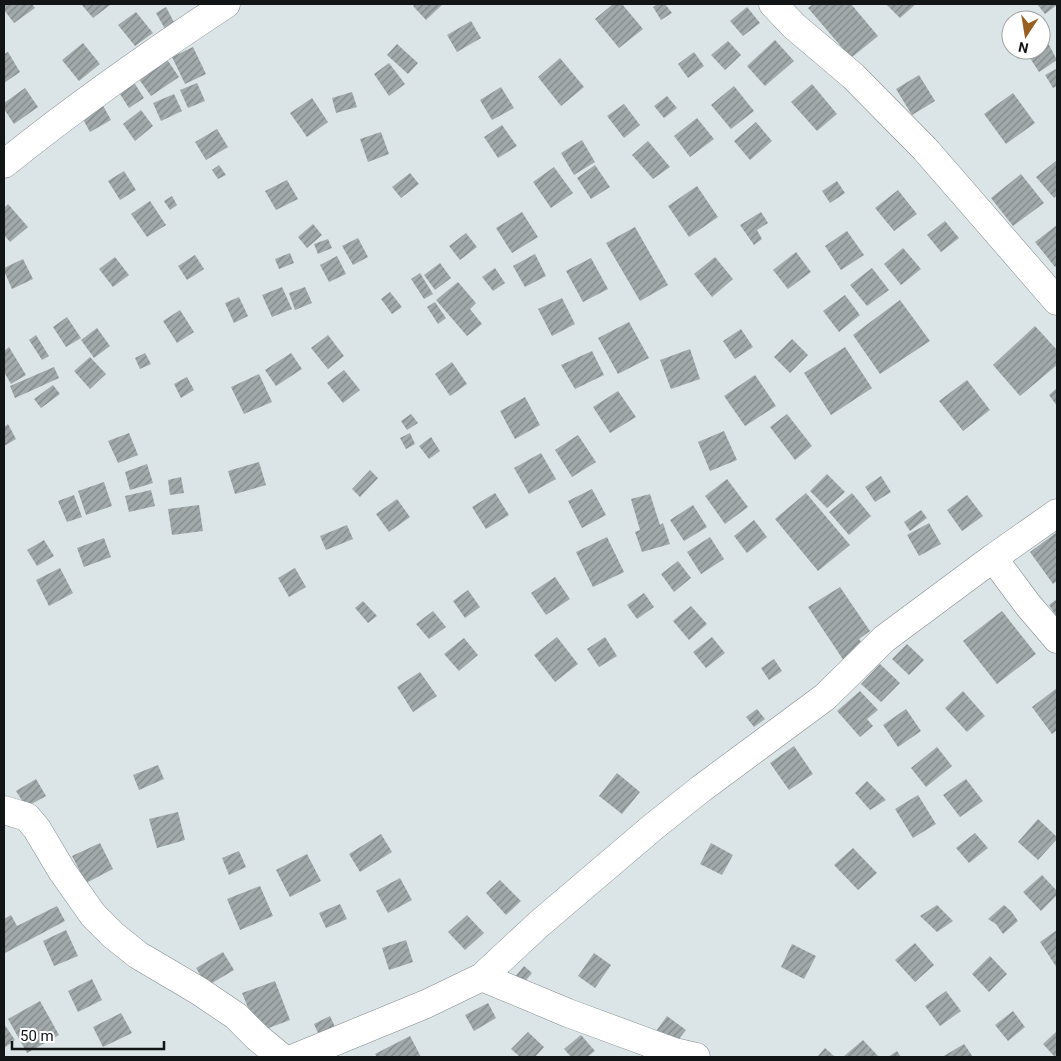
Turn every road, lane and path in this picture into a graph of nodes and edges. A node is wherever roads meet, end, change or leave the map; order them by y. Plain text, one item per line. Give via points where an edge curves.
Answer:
1 (226, 4) edge
2 (773, 4) edge
3 (4, 164) edge
4 (1057, 301) edge
5 (1057, 513) edge
6 (993, 558) junction
7 (1057, 639) edge
8 (4, 810) edge
9 (482, 976) junction
10 (281, 1057) edge
11 (297, 1057) edge
12 (696, 1057) edge

1 - 3 street via 59,120
2 - 4 street via 853,76 925,149
5 - 6 street
6 - 7 street
6 - 9 street via 884,639 824,696 653,827
8 - 10 street via 27,817 37,828 62,871 112,935 138,955 236,1016
9 - 11 street via 426,1004
9 - 12 street via 568,1013

